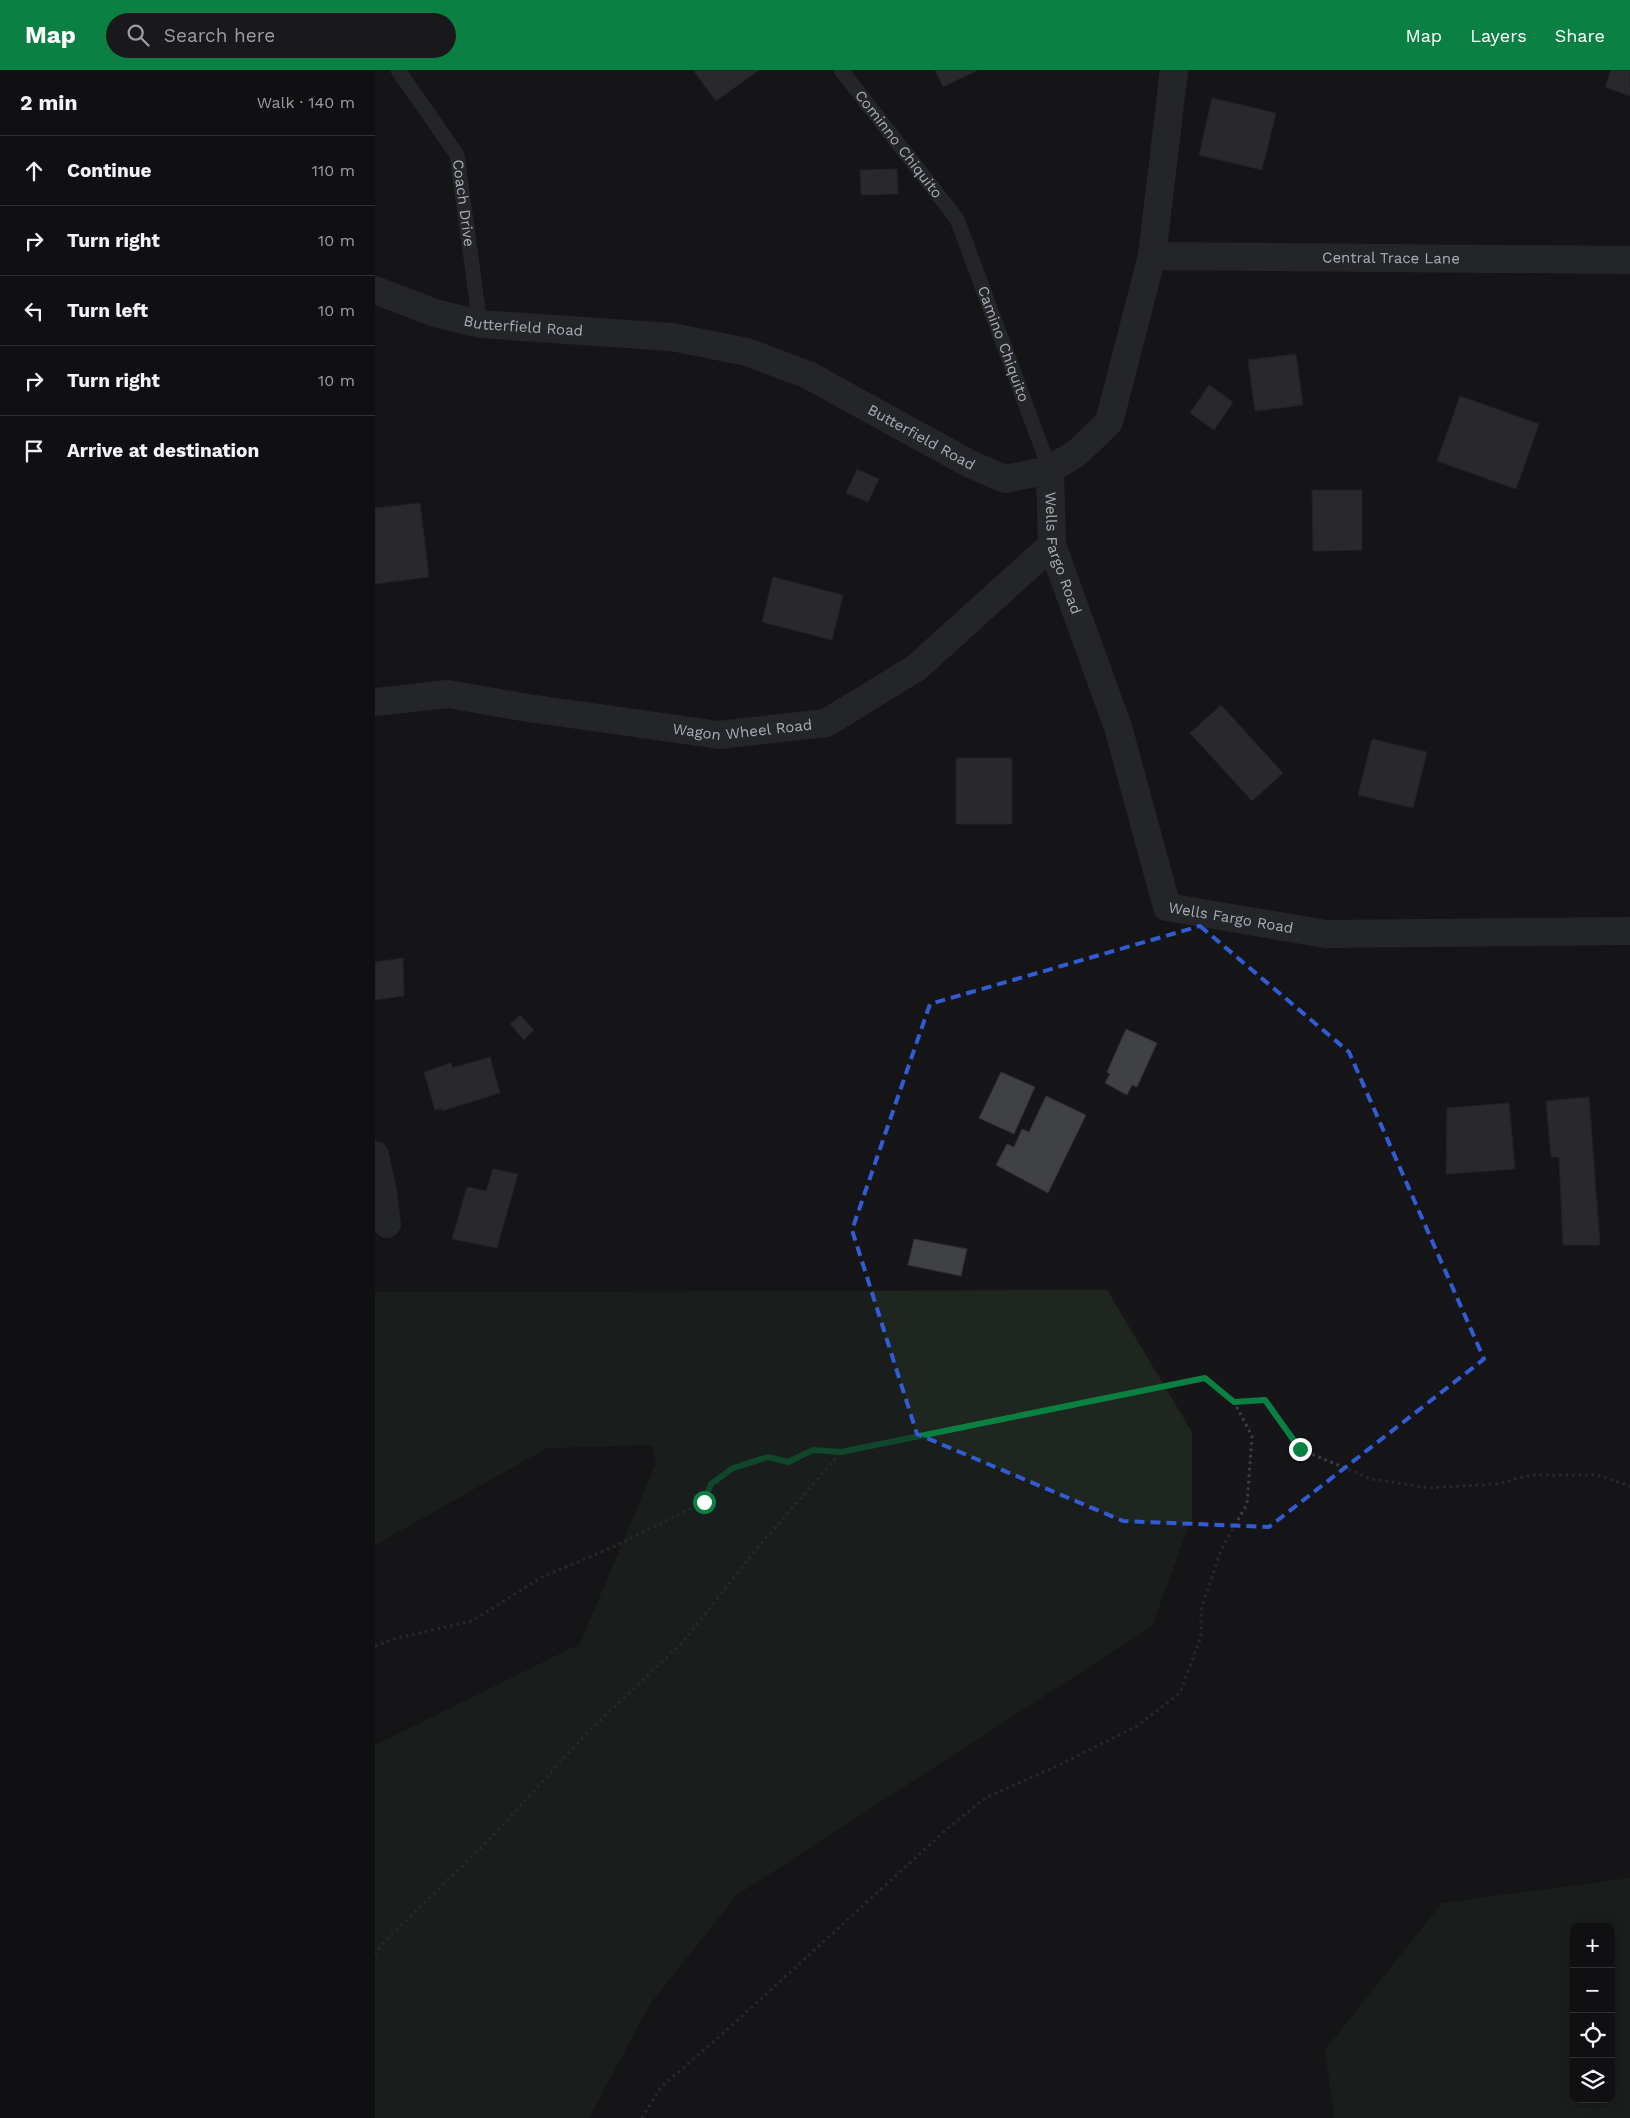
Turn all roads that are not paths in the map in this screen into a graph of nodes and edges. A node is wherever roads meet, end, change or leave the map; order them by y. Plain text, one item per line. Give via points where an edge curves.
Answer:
1 (398, 70) edge
2 (841, 70) edge
3 (1174, 70) edge
4 (957, 219) joint
5 (1152, 256) junction
6 (1630, 260) edge
7 (375, 290) edge
8 (480, 324) junction
9 (1050, 470) junction
10 (1051, 545) junction
11 (375, 702) edge
12 (1630, 931) edge
13 (375, 1155) edge
14 (387, 1224) dead end

1 - 8 lane, Coach Drive via 457,155
2 - 4 lane, Cominno Chiquito
3 - 5 street, Butterfield Road
4 - 9 lane, Camino Chiquito
5 - 6 street, Central Trace Lane
5 - 9 street, Butterfield Road via 1109,422 1079,451
7 - 8 street, Butterfield Road via 435,314
8 - 9 street, Butterfield Road via 672,337 747,352 808,375 970,464 1005,479
9 - 10 street, Wells Fargo Road
10 - 11 street, Wagon Wheel Road via 916,668 826,723 719,735 448,694
10 - 12 street, Wells Fargo Road via 1118,727 1167,907 1326,934
13 - 14 street

